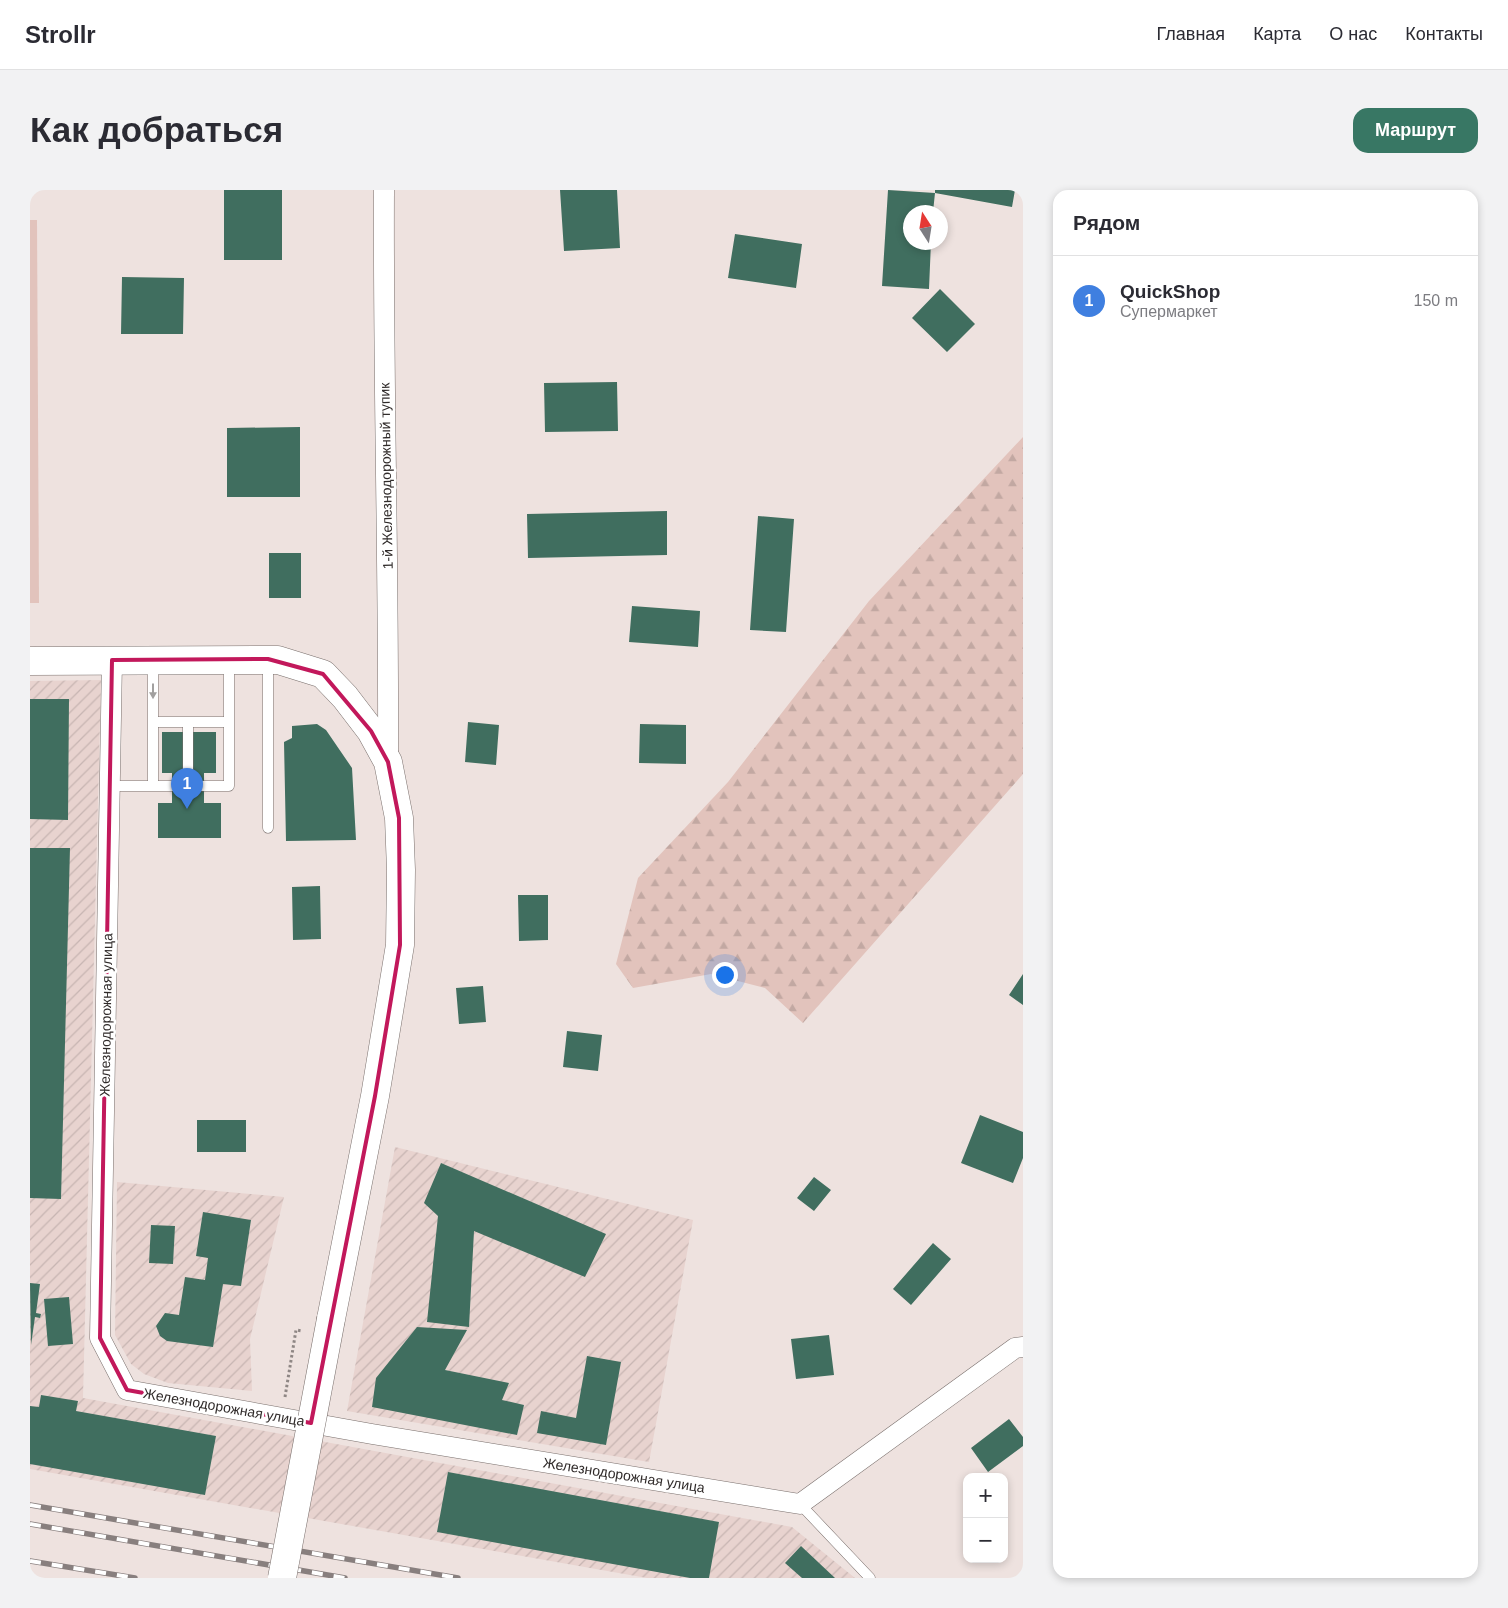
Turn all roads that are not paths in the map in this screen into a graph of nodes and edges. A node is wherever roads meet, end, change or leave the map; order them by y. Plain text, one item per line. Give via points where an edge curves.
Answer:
1 (384, 190) edge
2 (229, 659) junction
3 (268, 659) junction
4 (112, 660) junction
5 (153, 660) junction
6 (30, 661) edge
7 (153, 722) junction
8 (188, 722) junction
9 (229, 722) junction
10 (388, 762) junction
11 (110, 786) junction
12 (153, 786) junction
13 (188, 786) junction
14 (268, 828) dead end
15 (1023, 1346) edge
16 (800, 1504) junction
17 (282, 1578) edge
18 (870, 1578) edge

1 - 10 street, 1-й Железнодорожный тупик
2 - 3 main road
2 - 5 main road
2 - 9 lane
3 - 10 main road via 323,674 360,718
3 - 14 lane
4 - 5 main road
4 - 6 main road
4 - 11 street, Железнодорожная улица
5 -> 7 lane
7 - 8 lane
7 - 12 lane
8 - 9 lane
8 - 13 lane
9 - 13 lane via 229,786
10 - 17 main road, bridge via 399,818 400,945 376,1096 321,1325
11 - 12 lane
11 - 16 street, Железнодорожная улица via 100,1338 127,1390
12 - 13 lane
15 - 16 street via 1015,1348
16 - 18 lane

